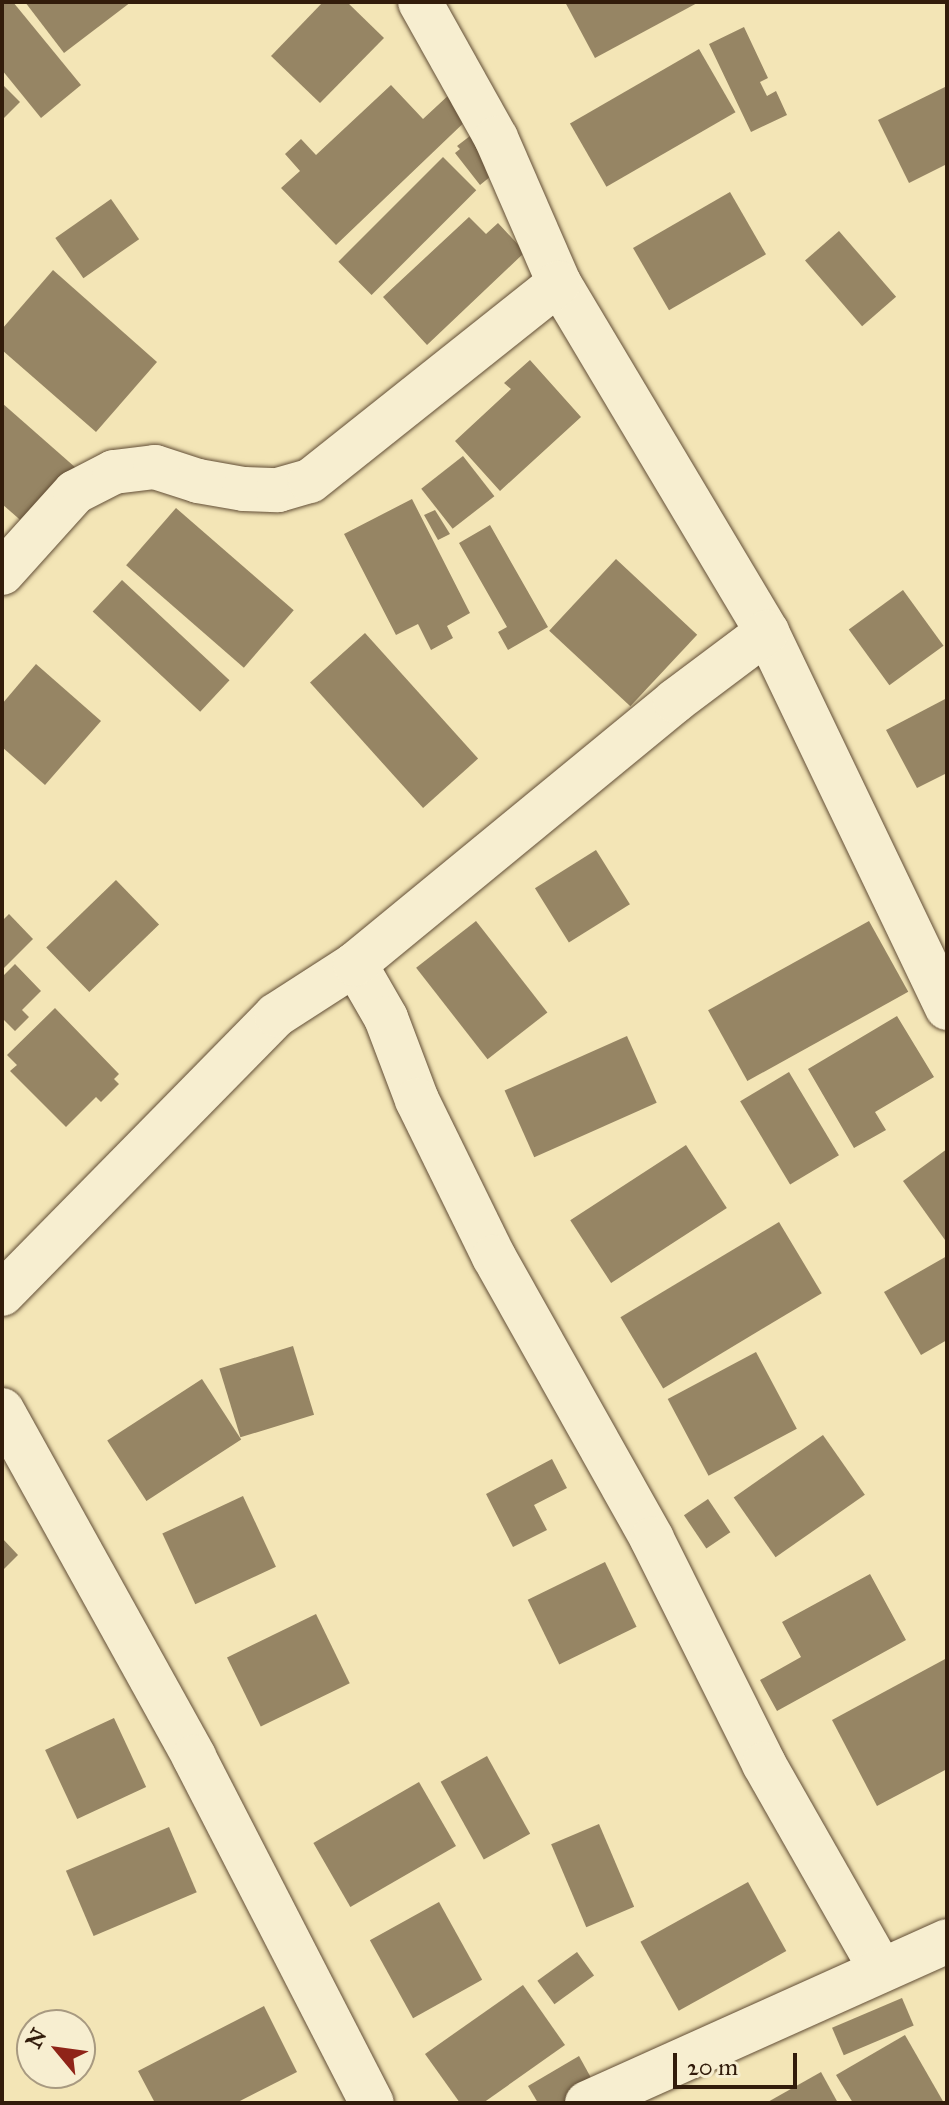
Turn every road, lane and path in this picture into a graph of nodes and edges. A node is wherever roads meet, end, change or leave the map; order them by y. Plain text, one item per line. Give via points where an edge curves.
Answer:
1 (420, 2) edge
2 (559, 283) junction
3 (2, 573) edge
4 (767, 632) junction
5 (355, 964) junction
6 (947, 1008) edge
7 (2, 1294) edge
8 (2, 1410) edge
9 (947, 1941) edge
10 (881, 1970) junction
11 (372, 2103) edge
12 (587, 2103) edge

1 - 2 street via 496,138
2 - 3 street via 310,481 278,490 244,489 155,467 114,472 75,492
2 - 4 street
4 - 5 street
4 - 6 street
5 - 7 street via 276,1015
5 - 10 street via 386,1018 417,1100 494,1257 652,1539 764,1764
8 - 11 street via 194,1757
9 - 10 street
10 - 12 street

